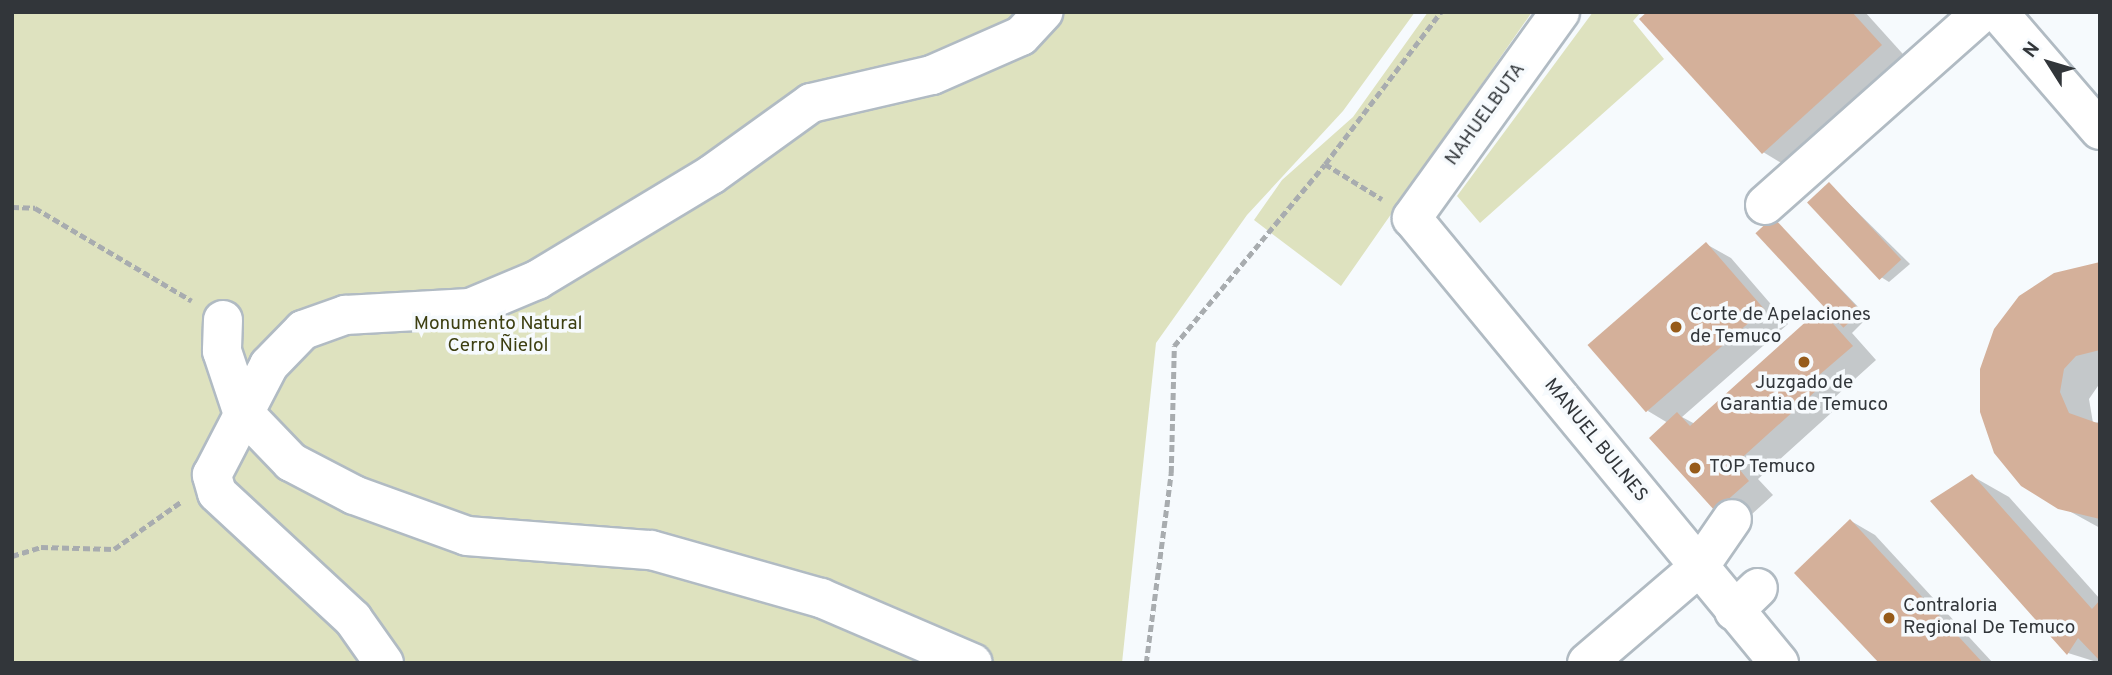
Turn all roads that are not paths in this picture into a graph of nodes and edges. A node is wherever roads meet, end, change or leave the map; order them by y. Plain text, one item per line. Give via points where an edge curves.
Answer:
1 (1043, 12) edge
2 (1560, 12) edge
3 (1941, 12) edge
4 (1982, 12) edge
5 (1998, 12) edge
6 (1870, 77) dead end
7 (2100, 130) edge
8 (1765, 205) dead end
9 (1412, 218) joint
10 (223, 320) road end
11 (242, 411) junction
12 (1732, 519) dead end
13 (1699, 567) junction
14 (384, 663) edge
15 (974, 663) edge
16 (1587, 663) edge
17 (1779, 663) edge

1 - 11 street via 1021,36 932,75 811,103 711,176 537,280 470,308 345,315 303,330 269,365
2 - 9 street, NAHUELBUTA
3 - 6 street
4 - 8 street
5 - 7 street via 2045,90
9 - 13 street, MANUEL BULNES
10 - 11 street via 222,351
11 - 14 street via 212,475 217,493 353,619
11 - 15 street via 291,462 417,520 467,536 527,544 651,550 821,598
12 - 13 street
13 - 16 street
13 - 17 street, MANUEL BULNES via 1746,599

